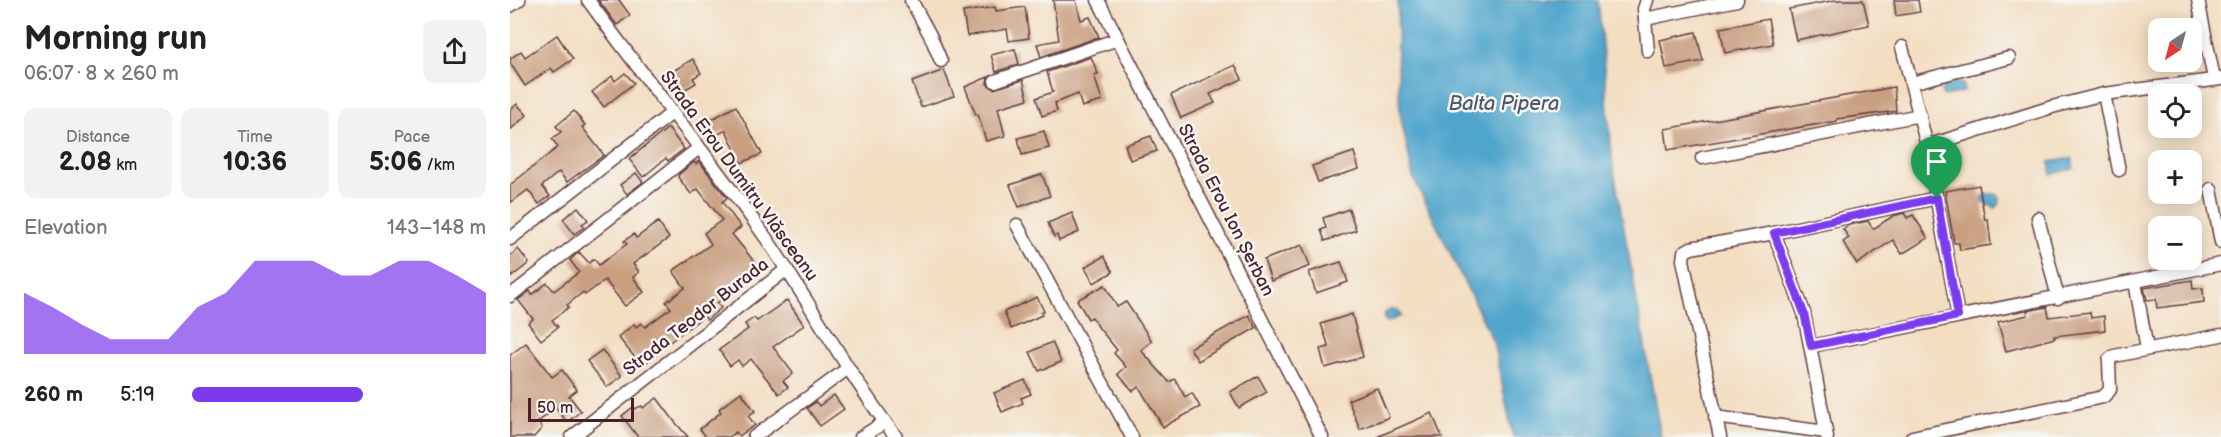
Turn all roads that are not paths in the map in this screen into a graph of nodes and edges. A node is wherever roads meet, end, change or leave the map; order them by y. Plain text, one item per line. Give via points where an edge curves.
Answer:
1 (519, 0) edge
2 (588, 0) edge
3 (910, 0) edge
4 (1098, 0) edge
5 (1647, 0) edge
6 (1737, 0) edge
7 (2198, 0) edge
8 (510, 6) edge
9 (1645, 19) junction
10 (1118, 39) junction
11 (1902, 47) dead end
12 (1648, 51) dead end
13 (2009, 57) dead end
14 (941, 61) dead end
15 (2217, 79) edge
16 (995, 81) dead end
17 (1911, 83) junction
18 (2104, 94) junction
19 (672, 113) junction
20 (1920, 115) junction
21 (1927, 146) junction
22 (699, 148) junction
23 (1702, 158) dead end
24 (2118, 170) dead end
25 (2211, 189) dead end
26 (1937, 198) junction
27 (2038, 218) dead end
28 (1017, 225) dead end
29 (1774, 233) junction
30 (510, 239) edge
31 (2221, 242) edge
32 (2221, 264) edge
33 (787, 269) junction
34 (2135, 282) junction
35 (510, 296) edge
36 (2058, 298) junction
37 (1958, 316) junction
38 (2221, 335) edge
39 (1811, 346) junction
40 (2147, 349) junction
41 (847, 369) junction
42 (1715, 417) junction
43 (885, 422) junction
44 (1826, 434) edge
45 (572, 437) edge
46 (754, 437) edge
47 (861, 437) edge
48 (896, 437) edge
49 (1132, 437) edge
50 (1322, 437) edge
51 (1720, 437) edge
52 (1912, 437) edge

1 - 8 street
2 - 19 street, Strada Erou Dumitru Vlăsceanu
3 - 14 street
4 - 10 street, Strada Erou Ion Șerban
5 - 9 street
6 - 9 street
7 - 15 street
9 - 12 street
10 - 16 street
10 - 50 street, Strada Erou Ion Șerban
11 - 17 street
13 - 17 street
15 - 18 street
17 - 20 street
18 - 21 street
18 - 24 street
19 - 22 street, Strada Erou Dumitru Vlăsceanu
19 - 30 street
20 - 21 street
20 - 23 street
21 - 26 street
22 - 33 street, Strada Erou Dumitru Vlăsceanu
22 - 35 street
25 - 31 street
26 - 29 street
26 - 37 street
27 - 36 street
28 - 49 street
29 - 39 street via 1804,313
29 - 42 street via 1684,252
32 - 34 street
33 - 41 street, Strada Erou Dumitru Vlăsceanu
33 - 45 street, Strada Teodor Burada
34 - 36 street
34 - 40 street
36 - 37 street
37 - 39 street
38 - 40 street
39 - 44 street
40 - 52 street via 2109,360 2110,390 2103,398
41 - 43 street, Strada Erou Dumitru Vlăsceanu
41 - 46 street
42 - 44 street
42 - 51 street
43 - 47 street
43 - 48 street, Strada Erou Dumitru Vlăsceanu

